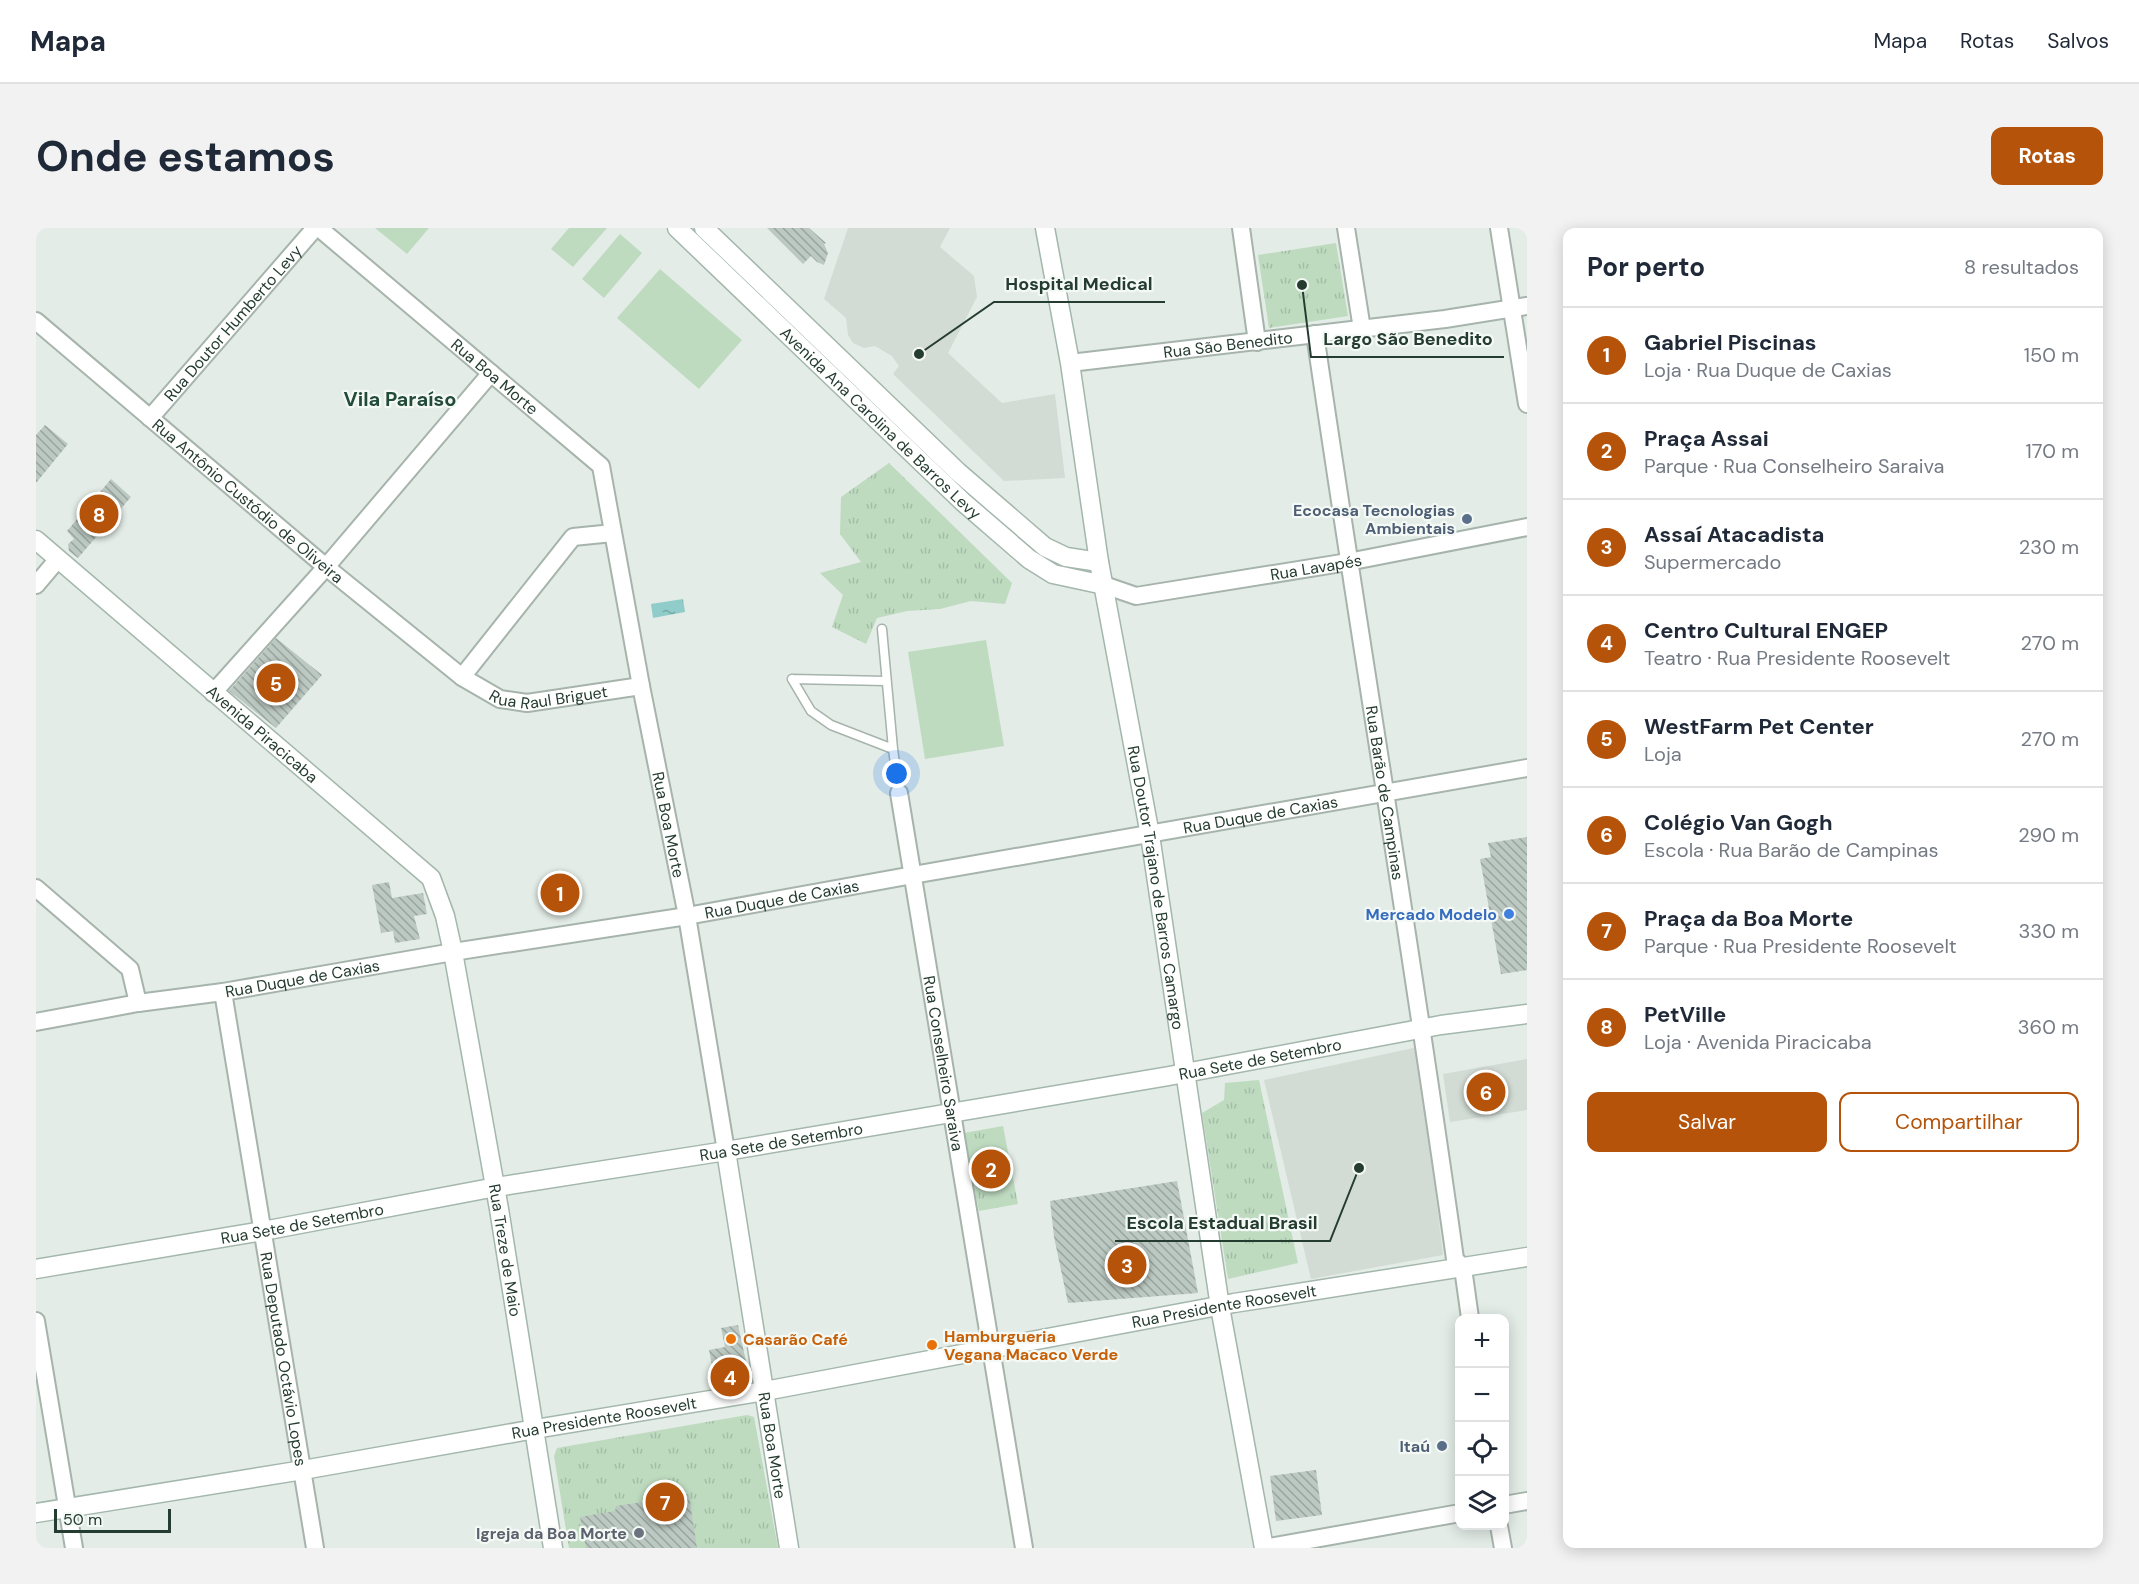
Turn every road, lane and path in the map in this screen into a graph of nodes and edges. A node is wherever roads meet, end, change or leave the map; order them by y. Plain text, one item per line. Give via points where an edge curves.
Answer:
1 (317, 228) edge
2 (677, 228) edge
3 (704, 228) edge
4 (1046, 228) edge
5 (1241, 228) edge
6 (1346, 228) edge
7 (1499, 228) edge
8 (1519, 307) edge
9 (36, 321) edge
10 (1362, 329) junction
11 (1315, 334) junction
12 (1257, 342) junction
13 (1070, 363) junction
14 (491, 373) junction
15 (1527, 404) edge
16 (150, 418) junction
17 (1527, 527) edge
18 (613, 532) junction
19 (36, 540) edge
20 (58, 559) junction
21 (1099, 562) junction
22 (1348, 562) junction
23 (326, 567) junction
24 (36, 585) edge
25 (1104, 585) junction
26 (882, 629) dead end
27 (462, 677) junction
28 (886, 681) junction
29 (640, 686) junction
30 (213, 693) junction
31 (893, 749) junction
32 (1527, 768) edge
33 (899, 793) joint
34 (1385, 793) junction
35 (1150, 835) junction
36 (913, 874) junction
37 (36, 888) edge
38 (687, 916) junction
39 (453, 952) junction
40 (223, 992) junction
41 (138, 1003) junction
42 (1527, 1014) edge
43 (36, 1022) edge
44 (1423, 1030) junction
45 (1186, 1073) junction
46 (952, 1112) junction
47 (726, 1151) junction
48 (495, 1187) junction
49 (263, 1231) junction
50 (1527, 1257) edge
51 (1463, 1268) junction
52 (36, 1269) edge
53 (1220, 1307) junction
54 (1469, 1314) edge
55 (36, 1321) edge
56 (992, 1350) junction
57 (765, 1391) junction
58 (534, 1429) junction
59 (303, 1470) junction
60 (1527, 1501) edge
61 (1509, 1504) edge
62 (68, 1508) junction
63 (36, 1513) edge
64 (1455, 1514) edge
65 (1500, 1530) edge
66 (74, 1548) edge
67 (315, 1548) edge
68 (553, 1548) edge
69 (789, 1548) edge
70 (1024, 1548) edge
71 (1264, 1548) edge
72 (1503, 1548) edge

1 - 14 street, Rua Boa Morte
1 - 16 street, Rua Doutor Humberto Levy
2 - 25 main road, Avenida Ana Carolina de Barros Levy via 963,502 1029,559 1053,574
3 - 21 main road, Avenida Ana Carolina de Barros Levy via 958,472 1027,532 1066,557
4 - 13 main road, Rua Doutor Trajano de Barros Camargo
5 - 12 street
6 - 10 street
7 - 8 street
8 - 10 street, Rua São Benedito
8 - 15 street
9 - 16 street, Rua Antônio Custódio de Oliveira
10 - 11 street, Rua São Benedito
11 - 12 street, Rua São Benedito
11 - 22 street, Rua Barão de Campinas
12 - 13 street, Rua São Benedito
13 - 21 main road, Rua Doutor Trajano de Barros Camargo
14 - 18 street, Rua Boa Morte via 601,466
14 - 23 street
16 - 23 street, Rua Antônio Custódio de Oliveira
17 - 22 street, Rua Lavapés
18 - 27 street via 573,537
18 - 29 street, Rua Boa Morte
19 - 20 main road, Avenida Piracicaba
20 - 24 street
20 - 30 main road, Avenida Piracicaba
21 - 25 main road, Rua Doutor Trajano de Barros Camargo
22 - 25 street, Rua Lavapés via 1136,596
22 - 34 street, Rua Barão de Campinas
23 - 27 street, Rua Antônio Custódio de Oliveira
23 - 30 street
25 - 35 main road, Rua Doutor Trajano de Barros Camargo
26 - 28 lane
27 - 29 street, Rua Raul Briguet via 500,699 527,703
28 - 31 lane
28 - 31 lane via 792,679 811,711 831,725
29 - 38 street, Rua Boa Morte
30 - 39 main road, Avenida Piracicaba via 431,878
31 - 33 lane
32 - 34 street, Rua Duque de Caxias
33 - 36 street, Rua Conselheiro Saraiva
34 - 35 street, Rua Duque de Caxias
34 - 44 street, Rua Barão de Campinas
35 - 36 street, Rua Duque de Caxias
35 - 45 main road, Rua Doutor Trajano de Barros Camargo
36 - 38 street, Rua Duque de Caxias
36 - 46 street, Rua Conselheiro Saraiva
37 - 41 street via 130,969
38 - 39 street, Rua Duque de Caxias
38 - 47 street, Rua Boa Morte
39 - 40 street, Rua Duque de Caxias
39 - 48 main road, Rua Treze de Maio
40 - 41 street, Rua Duque de Caxias
40 - 49 street, Rua Deputado Octávio Lopes
41 - 43 street, Rua Duque de Caxias
42 - 44 main road, Rua Sete de Setembro
44 - 45 main road, Rua Sete de Setembro
44 - 51 street, Rua Barão de Campinas via 1455,1259
45 - 46 main road, Rua Sete de Setembro
45 - 53 main road, Rua Doutor Trajano de Barros Camargo
46 - 47 main road, Rua Sete de Setembro
46 - 56 street, Rua Conselheiro Saraiva
47 - 48 main road, Rua Sete de Setembro
47 - 57 main road, Rua Boa Morte
48 - 49 main road, Rua Sete de Setembro
48 - 58 main road, Rua Treze de Maio
49 - 52 main road, Rua Sete de Setembro
49 - 59 street, Rua Deputado Octávio Lopes
50 - 51 main road, Rua Presidente Roosevelt
51 - 53 main road, Rua Presidente Roosevelt
51 - 54 street, Rua Barão de Campinas
53 - 56 main road, Rua Presidente Roosevelt
53 - 71 main road, Rua Doutor Trajano de Barros Camargo
55 - 62 street
56 - 57 main road, Rua Presidente Roosevelt
56 - 70 street, Rua Conselheiro Saraiva
57 - 58 main road, Rua Presidente Roosevelt
57 - 69 main road, Rua Boa Morte
58 - 59 main road, Rua Presidente Roosevelt
58 - 68 main road, Rua Treze de Maio
59 - 62 main road, Rua Presidente Roosevelt
59 - 67 street, Rua Deputado Octávio Lopes
60 - 61 street
62 - 63 main road, Rua Presidente Roosevelt
62 - 66 street
64 - 71 street
65 - 72 street

